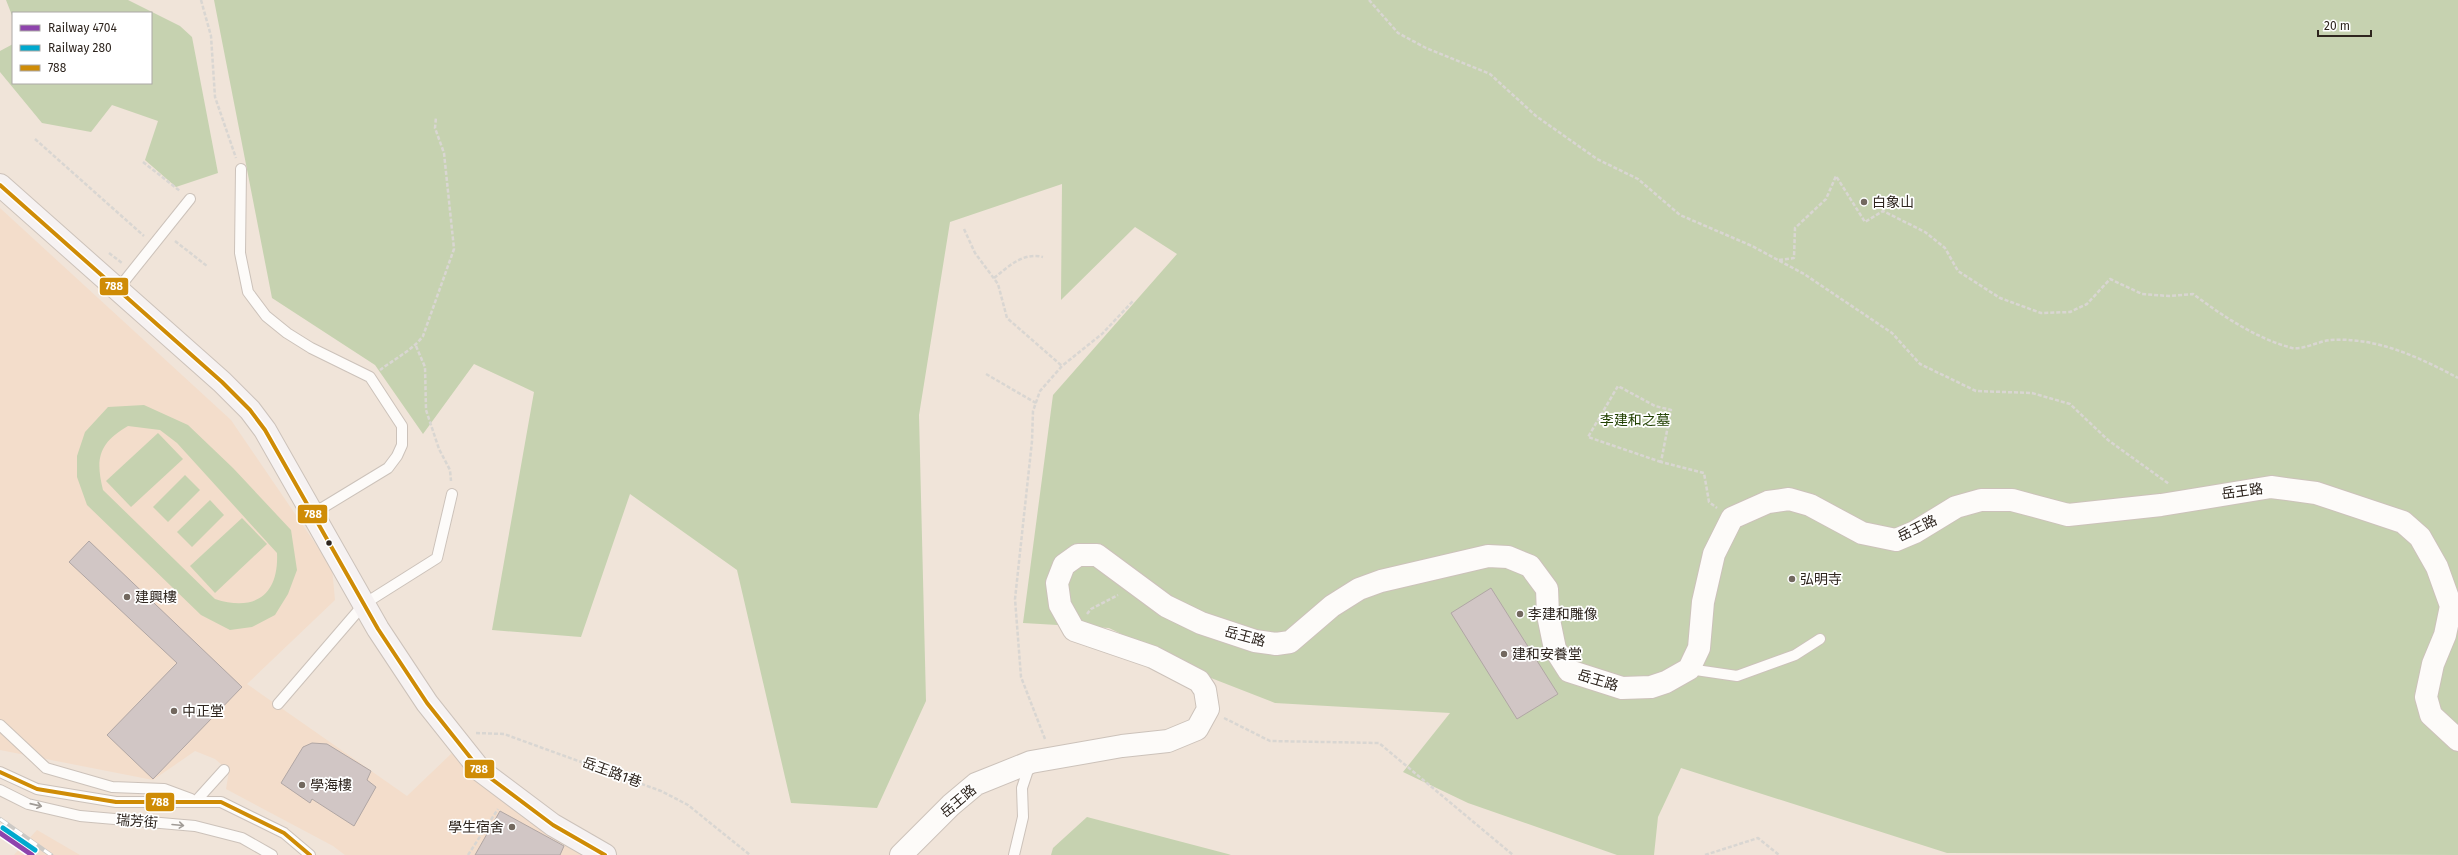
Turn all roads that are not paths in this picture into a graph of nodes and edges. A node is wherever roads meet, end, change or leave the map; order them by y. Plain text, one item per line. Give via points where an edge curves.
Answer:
1 (241, 169) road end
2 (0, 185) edge
3 (190, 199) road end
4 (118, 289) junction
5 (452, 494) road end
6 (314, 513) junction
7 (364, 604) junction
8 (1820, 640) dead end
9 (1689, 669) junction
10 (278, 704) dead end
11 (0, 725) edge
12 (2458, 740) edge
13 (1040, 760) junction
14 (224, 770) dead end
15 (0, 772) edge
16 (0, 790) edge
17 (196, 802) junction
18 (272, 855) edge
19 (310, 855) edge
20 (605, 855) edge
21 (901, 855) edge
22 (1014, 855) edge

1 - 6 lane via 240,253 248,292 266,316 287,332 311,348 370,377 402,426 402,445 398,456 388,468
2 - 4 main road
3 - 4 lane
4 - 6 main road via 250,410 265,430
5 - 7 lane via 437,558
6 - 7 main road
7 - 10 lane
7 - 20 main road via 427,703 481,771 553,824
8 - 9 lane via 1795,655 1737,676
9 - 12 street, 岳王路 via 1699,648 1703,602 1714,554 1732,518 1768,502 1789,499 1810,505 1862,533 1896,540 1915,532 1956,507 1981,500 2012,500 2068,515 2161,505 2271,486 2316,493 2403,522 2420,537 2438,567 2451,606 2426,697 2431,715
9 - 13 street, 岳王路 via 1651,687 1622,688 1569,671 1554,649 1548,615 1547,589 1530,566 1508,557 1488,556 1381,581 1359,589 1332,606 1290,642 1276,644 1255,641 1201,623 1166,606 1098,554 1078,555 1064,565 1057,583 1060,606 1074,630 1153,657 1199,681 1205,690 1208,709 1197,729 1168,741
11 - 17 lane via 46,768 112,787 164,789
13 - 21 street, 岳王路 via 976,784
13 - 22 lane via 1022,788 1023,817
14 - 17 lane
15 - 17 lane, 瑞芳街 via 37,789 116,802
16 -> 18 lane, 瑞芳街 via 28,804 80,816 195,826 242,838
17 - 19 lane, 瑞芳街 via 221,802 284,833

